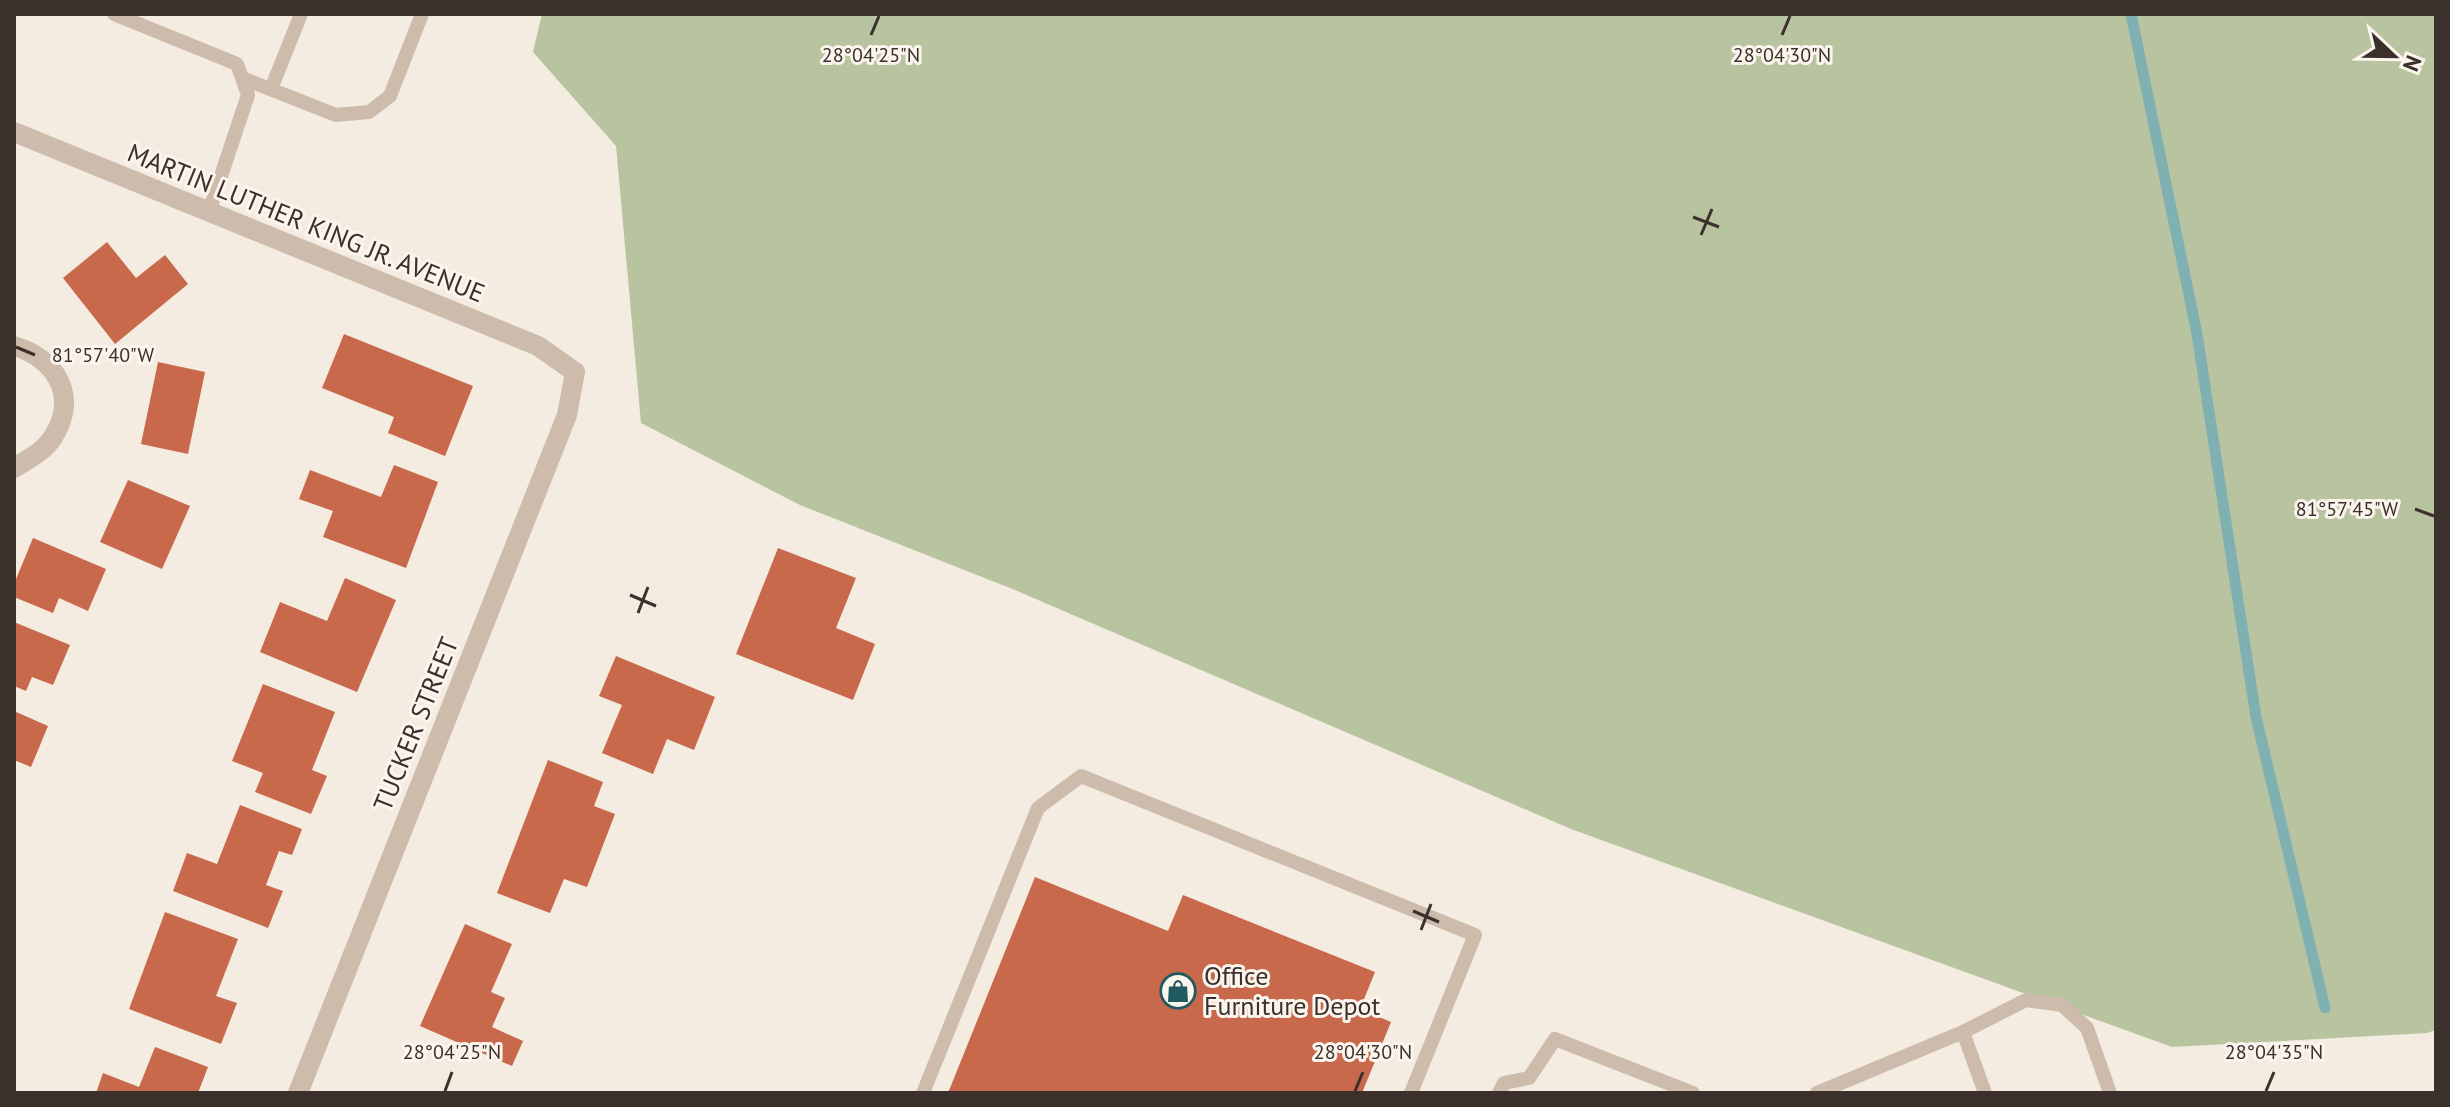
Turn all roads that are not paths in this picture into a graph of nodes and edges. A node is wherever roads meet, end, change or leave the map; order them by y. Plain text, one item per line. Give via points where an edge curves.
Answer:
1 (114, 14) edge
2 (422, 14) edge
3 (297, 15) edge
4 (242, 78) junction
5 (271, 89) junction
6 (14, 132) edge
7 (209, 212) junction
8 (14, 346) edge
9 (575, 372) joint
10 (14, 468) edge
11 (1963, 1032) junction
12 (298, 1093) edge
13 (923, 1093) edge
14 (1411, 1093) edge
15 (1499, 1093) edge
16 (1693, 1093) edge
17 (1817, 1093) edge
18 (1985, 1093) edge
19 (2110, 1093) edge

1 - 4 lane via 237,64
2 - 5 lane via 390,96 369,112 336,115
3 - 5 lane
4 - 5 lane
4 - 7 lane via 248,95
6 - 7 street, MARTIN LUTHER KING JR. AVENUE
7 - 9 street, MARTIN LUTHER KING JR. AVENUE via 538,346
8 - 10 street via 49,364 64,397 53,437
9 - 12 street, TUCKER STREET via 567,415
11 - 17 lane
11 - 18 lane
11 - 19 lane via 2026,1000 2062,1005 2087,1028
13 - 14 lane via 1038,808 1081,776 1475,935
15 - 16 lane via 1504,1083 1529,1078 1555,1039

